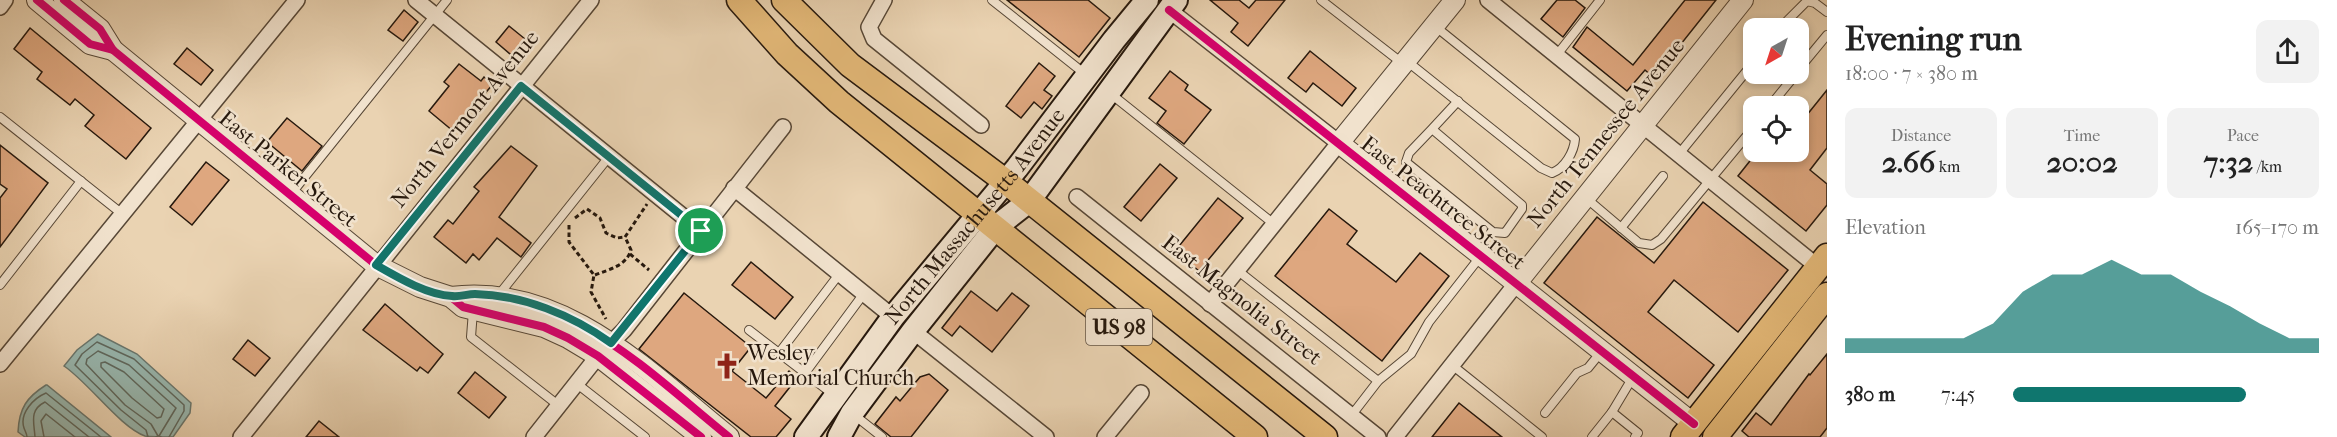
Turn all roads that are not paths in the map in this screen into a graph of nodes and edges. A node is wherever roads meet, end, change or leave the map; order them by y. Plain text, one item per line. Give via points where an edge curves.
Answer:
1 (5, 0) edge
2 (36, 0) edge
3 (64, 0) edge
4 (297, 0) edge
5 (416, 0) edge
6 (447, 0) edge
7 (591, 0) edge
8 (739, 0) edge
9 (784, 0) edge
10 (884, 0) edge
11 (992, 0) edge
12 (1148, 0) edge
13 (1321, 0) edge
14 (1455, 0) edge
15 (1488, 0) edge
16 (1600, 0) edge
17 (1743, 0) edge
18 (1172, 5) edge
19 (0, 7) edge
20 (1827, 12) edge
21 (435, 15) junction
22 (1790, 18) edge
23 (1434, 26) junction
24 (1827, 35) edge
25 (113, 50) junction
26 (1556, 56) junction
27 (1809, 57) edge
28 (1405, 62) junction
29 (1743, 76) edge
30 (1088, 77) junction
31 (1787, 84) edge
32 (521, 86) junction
33 (1108, 92) junction
34 (1778, 96) edge
35 (1458, 101) junction
36 (0, 117) edge
37 (198, 119) junction
38 (981, 125) dead end
39 (1641, 126) junction
40 (783, 127) dead end
41 (1432, 129) junction
42 (1743, 140) edge
43 (1339, 143) junction
44 (1678, 156) junction
45 (608, 158) junction
46 (1663, 176) dead end
47 (81, 181) junction
48 (1005, 181) junction
49 (1710, 181) junction
50 (734, 188) junction
51 (291, 194) junction
52 (1077, 197) dead end
53 (1585, 197) junction
54 (1029, 201) junction
55 (978, 212) junction
56 (121, 213) junction
57 (1274, 224) junction
58 (996, 227) junction
59 (1621, 228) junction
60 (701, 231) junction
61 (1481, 256) junction
62 (1823, 262) edge
63 (376, 265) junction
64 (1237, 270) junction
65 (840, 273) junction
66 (1516, 284) junction
67 (0, 285) edge
68 (865, 292) junction
69 (1827, 295) edge
70 (451, 297) junction
71 (497, 297) junction
72 (1210, 304) junction
73 (473, 310) junction
74 (893, 316) junction
75 (749, 330) dead end
76 (912, 331) junction
77 (604, 350) junction
78 (1602, 351) junction
79 (779, 353) junction
80 (1777, 358) junction
81 (0, 364) edge
82 (1452, 365) junction
83 (805, 373) junction
84 (1634, 376) junction
85 (1378, 381) junction
86 (576, 383) junction
87 (1141, 393) dead end
88 (835, 396) junction
89 (558, 405) junction
90 (1612, 412) junction
91 (852, 413) junction
92 (1545, 413) dead end
93 (1352, 416) junction
94 (1688, 431) edge
95 (241, 437) edge
96 (534, 437) edge
97 (645, 437) edge
98 (697, 437) edge
99 (729, 437) edge
100 (806, 437) edge
101 (839, 437) edge
102 (882, 437) edge
103 (1046, 437) edge
104 (1105, 437) edge
105 (1255, 437) edge
106 (1326, 437) edge
107 (1378, 437) edge
108 (1395, 437) edge
109 (1542, 437) edge
110 (1592, 437) edge
111 (1635, 437) edge
112 (1715, 437) edge

1 - 19 street
2 - 25 street, East Parker Street via 90,44
3 - 25 street, East Parker Street via 100,29
4 - 37 street
5 - 21 street
6 - 21 lane
7 - 32 street, North Vermont Avenue
8 - 55 main road, US 98 via 810,76
9 - 48 main road, US 98 via 850,65
10 - 38 street via 869,27 874,39
11 - 30 lane
12 - 30 main road, North Massachusetts Avenue
13 - 28 lane
14 - 23 street
15 - 26 street
16 - 26 lane
17 - 39 street, North Tennessee Avenue
18 - 33 main road, North Massachusetts Avenue
18 - 43 street, East Peachtree Street
20 - 22 lane via 1807,1
21 - 32 street
21 - 51 lane
23 - 28 street
23 - 35 lane via 1575,139 1574,149 1558,171 1552,173
24 - 27 lane
25 - 37 street, East Parker Street
26 - 39 street
28 - 35 lane
28 - 43 street
29 - 44 lane
30 - 48 main road, North Massachusetts Avenue
31 - 34 lane
32 - 45 street
32 - 63 street, North Vermont Avenue
33 - 54 main road, North Massachusetts Avenue
33 - 57 lane
35 - 41 lane
36 - 47 lane
37 - 51 street, East Parker Street
37 - 56 street
39 - 44 street
39 - 53 street, North Tennessee Avenue
40 - 50 street
41 - 41 lane via 1522,205 1505,233 1493,232 1406,162 1409,153
42 - 49 lane
43 - 57 street
43 - 61 street, East Peachtree Street
44 - 49 street
45 - 60 street
45 - 71 lane
46 - 59 lane
47 - 56 lane
47 - 67 lane
48 - 54 main road, US 98
48 - 55 main road, North Massachusetts Avenue
49 - 59 lane via 1652,245 1639,243
49 - 62 street
50 - 60 street
50 - 65 street
51 - 63 street, East Parker Street
52 - 72 street, East Magnolia Street
53 - 59 lane
53 - 66 street, North Tennessee Avenue
54 - 58 main road, North Massachusetts Avenue
54 - 106 main road, US 98
55 - 58 main road, US 98
55 - 74 main road, North Massachusetts Avenue
56 - 81 street
57 - 64 street
58 - 76 main road, North Massachusetts Avenue
58 - 105 main road, US 98
60 - 77 street
61 - 66 street, East Peachtree Street
61 - 85 lane via 1429,322 1411,354
62 - 80 main road via 1820,276 1785,327
62 - 94 main road
63 - 70 street, East Parker Street
63 - 95 street, North Vermont Avenue
64 - 72 street
64 - 85 lane
65 - 68 street
65 - 79 lane
66 - 78 street, East Peachtree Street
66 - 82 street, North Tennessee Avenue
68 - 74 street
68 - 83 lane
69 - 80 main road
70 - 71 street, East Parker Street
70 - 73 street, East Parker Street
71 - 77 street, East Parker Street via 573,318
72 - 93 street, East Magnolia Street
73 - 77 street, East Parker Street via 544,327
73 - 89 lane via 471,336
74 - 88 main road, North Massachusetts Avenue
75 - 79 lane
76 - 91 main road, North Massachusetts Avenue
76 - 103 street
77 - 86 street
77 - 98 street, East Parker Street
77 - 99 street, East Parker Street
78 - 84 street, East Peachtree Street
78 - 92 lane via 1588,368 1577,373
79 - 83 lane
80 - 112 main road
82 - 108 street, North Tennessee Avenue
82 - 109 lane
83 - 88 lane
84 - 90 lane
84 - 94 street, East Peachtree Street
85 - 93 lane
86 - 89 street
86 - 97 lane
87 - 104 street
88 - 100 main road, North Massachusetts Avenue
89 - 96 street
90 - 110 lane
90 - 111 lane via 1638,433
91 - 101 main road, North Massachusetts Avenue
91 - 102 lane
93 - 107 street, East Magnolia Street

